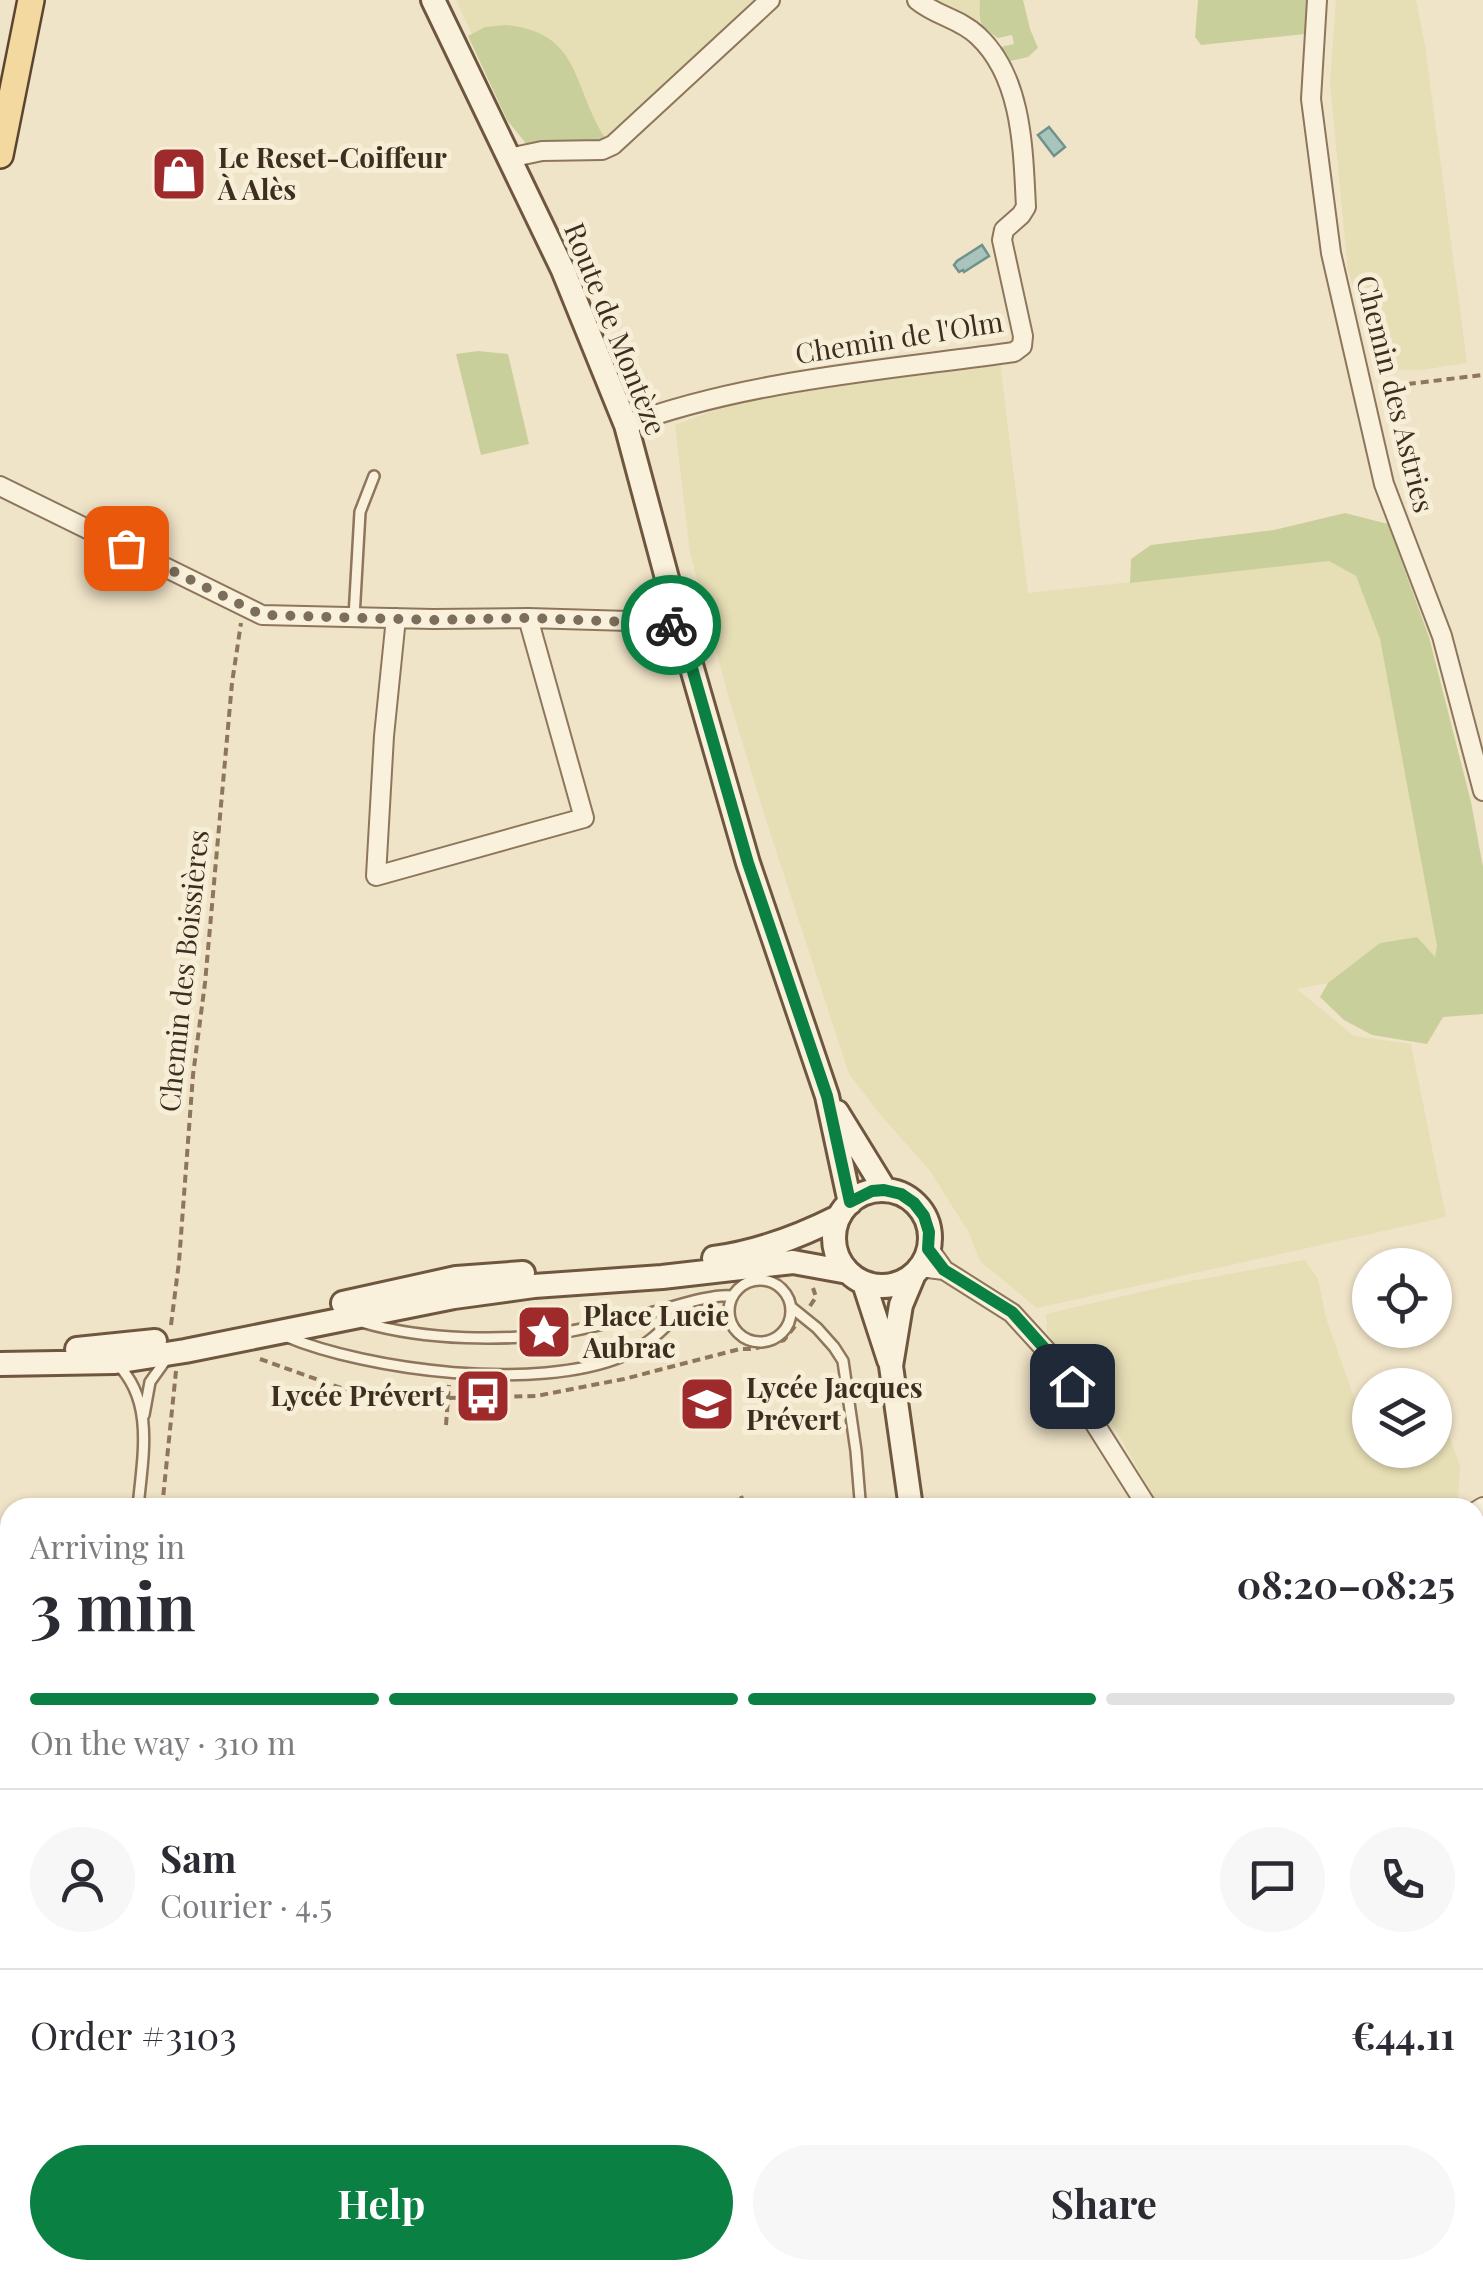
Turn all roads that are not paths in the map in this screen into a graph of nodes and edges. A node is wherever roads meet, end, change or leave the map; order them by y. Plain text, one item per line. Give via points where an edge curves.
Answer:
1 (31, 0) edge
2 (433, 0) edge
3 (770, 0) edge
4 (918, 0) edge
5 (1317, 0) edge
6 (0, 155) edge
7 (509, 158) junction
8 (626, 425) junction
9 (374, 476) dead end
10 (0, 486) edge
11 (354, 618) junction
12 (396, 618) junction
13 (528, 618) junction
14 (679, 623) junction
15 (1483, 791) edge
16 (827, 1096) junction
17 (884, 1190) junction
18 (844, 1210) junction
19 (793, 1262) junction
20 (926, 1265) junction
21 (856, 1278) junction
22 (768, 1282) junction
23 (732, 1296) junction
24 (688, 1304) junction
25 (791, 1307) junction
26 (348, 1318) junction
27 (278, 1333) junction
28 (0, 1351) edge
29 (172, 1353) junction
30 (115, 1362) junction
31 (0, 1364) edge
32 (891, 1366) junction
33 (144, 1417) junction
34 (139, 1498) edge
35 (860, 1498) edge
36 (910, 1498) edge
37 (1142, 1498) edge

1 - 6 main road
2 - 7 street, Route de Montèze
3 - 7 street via 613,145
4 - 8 street, Chemin de l'Olm via 977,34 1012,94 1026,207 1002,240 1022,346 760,389
5 - 15 street, Chemin des Astries via 1312,99 1331,253 1384,484 1442,636
7 - 8 street, Route de Montèze
8 - 14 street, Route de Montèze
9 - 11 lane via 360,512
10 - 11 street via 262,615
11 - 12 street
12 - 13 street
12 - 13 street via 376,876 584,818
13 - 14 street
14 - 16 street, Route de Montèze via 748,863
16 - 17 street, Route de Montèze
16 - 18 street, Route de Montèze
17 - 18 street
17 - 20 street via 901,1194 924,1216
18 - 21 street via 834,1246
18 - 29 street via 791,1240 720,1258 456,1278 260,1323
19 - 21 street
19 - 22 lane
19 - 26 street via 454,1296
20 - 21 street via 890,1285
20 - 32 street via 901,1305
20 - 37 street via 1012,1312 1054,1359
21 - 32 street
22 - 23 lane via 748,1283
22 - 25 lane
23 - 24 lane
23 - 25 lane via 733,1327 759,1343 780,1336
24 - 26 lane via 566,1332 502,1338 408,1332
24 - 27 lane via 652,1340 622,1356 514,1374 374,1362
25 - 35 lane via 842,1361
26 - 27 street
27 - 29 street
28 - 29 street
29 - 30 street
29 - 33 lane via 150,1382
30 - 31 street
30 - 33 lane via 127,1374
32 - 36 street
33 - 34 lane

